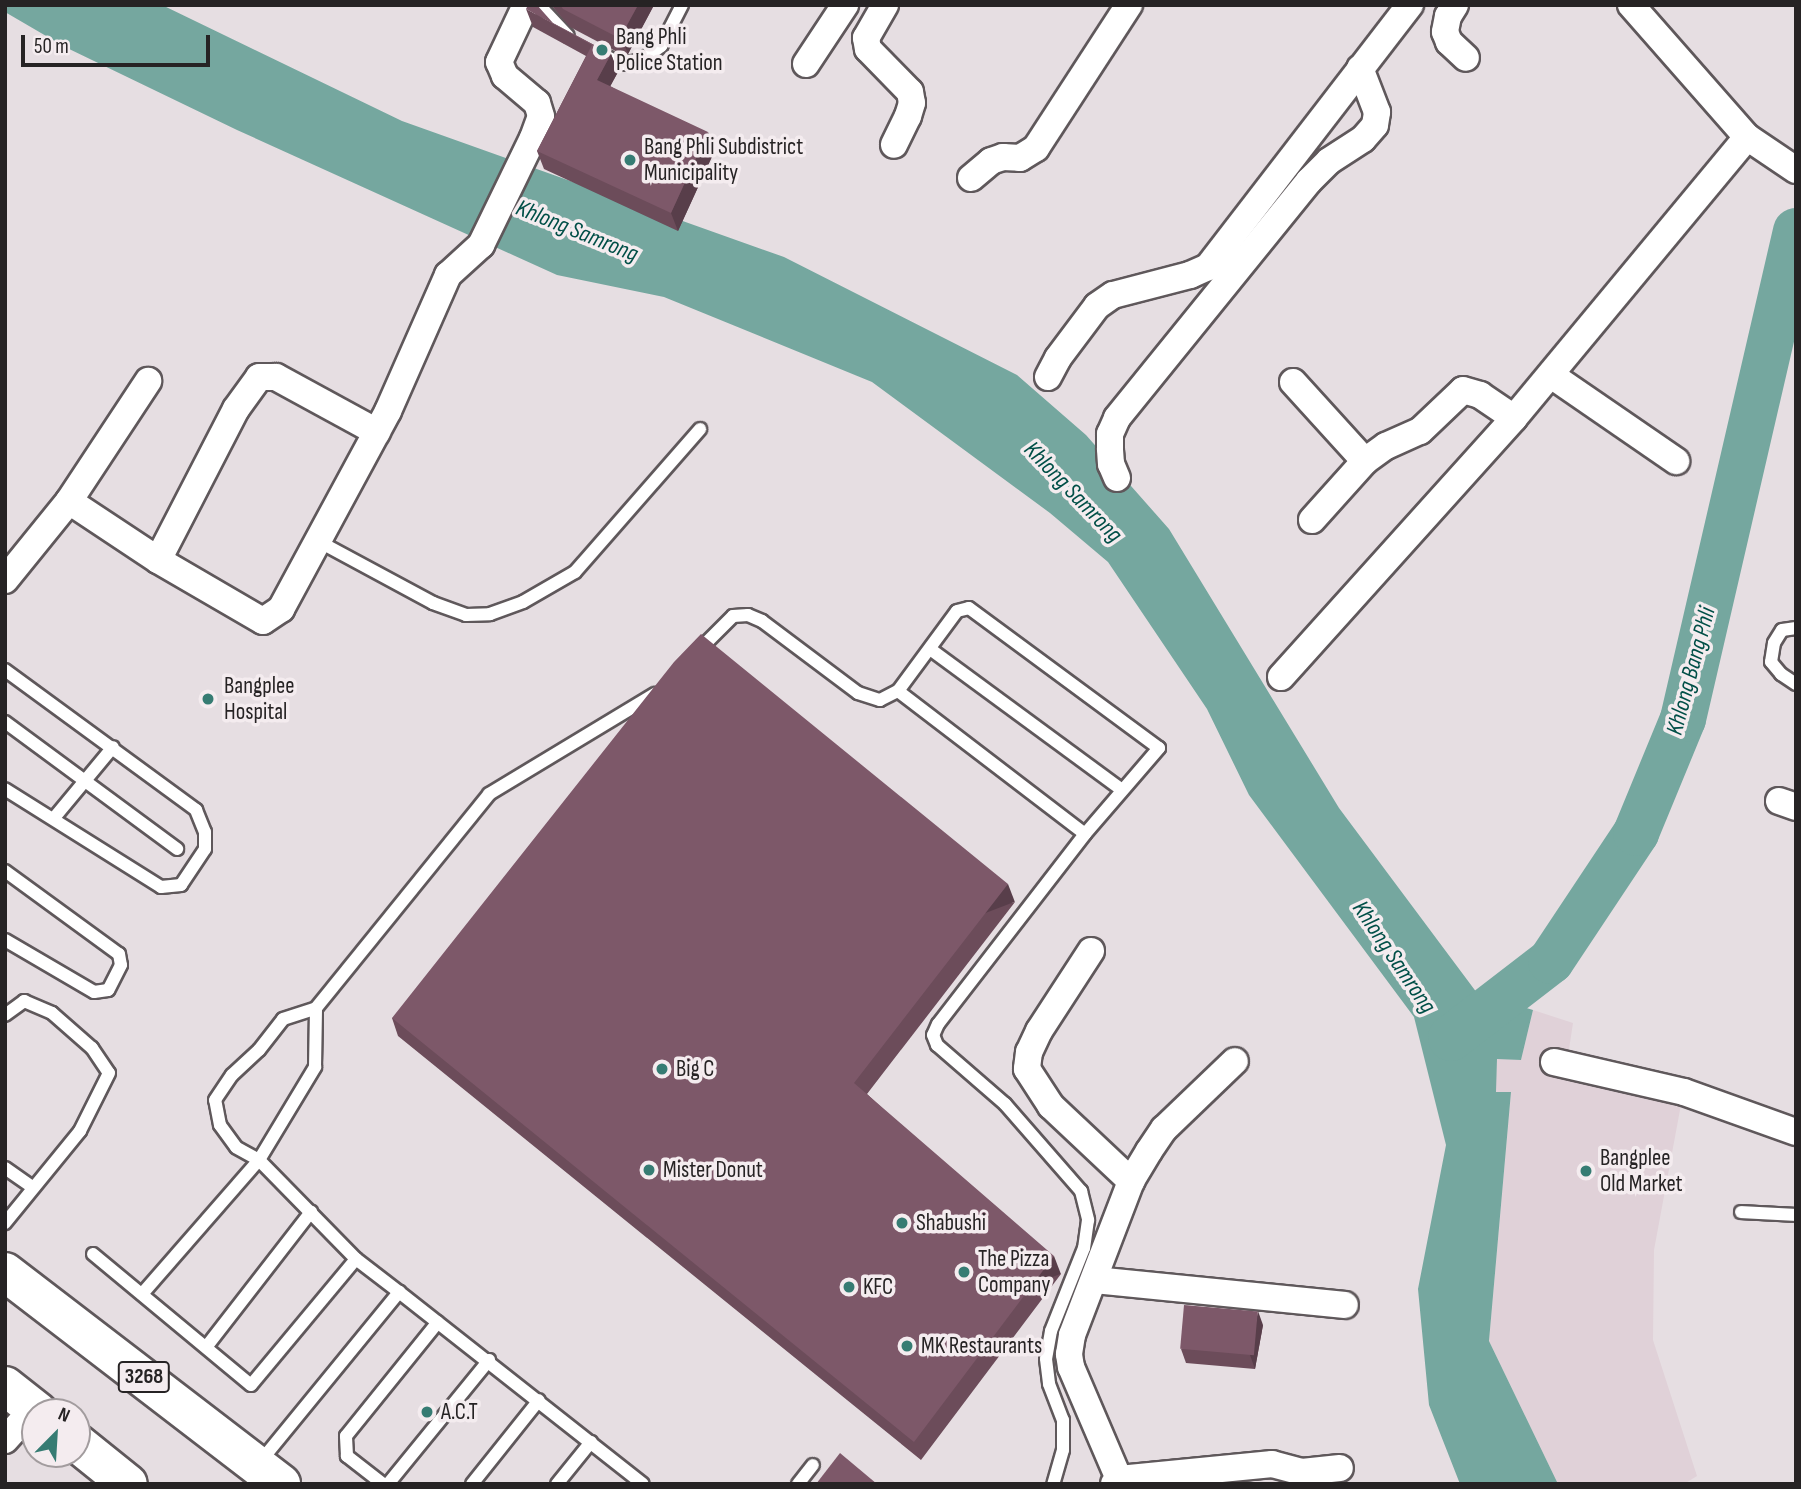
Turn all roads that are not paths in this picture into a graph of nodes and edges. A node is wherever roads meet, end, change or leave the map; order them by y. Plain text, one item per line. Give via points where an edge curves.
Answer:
1 (526, 5) edge
2 (539, 5) edge
3 (681, 5) edge
4 (845, 5) edge
5 (885, 5) edge
6 (1129, 5) edge
7 (1410, 5) edge
8 (1455, 5) edge
9 (1631, 5) edge
10 (1466, 58) dead end
11 (806, 64) dead end
12 (1360, 68) junction
13 (1747, 137) junction
14 (894, 145) dead end
15 (1789, 166) edge
16 (971, 178) dead end
17 (1551, 375) junction
18 (1048, 377) dead end
19 (148, 381) dead end
20 (1293, 382) dead end
21 (1514, 418) junction
22 (701, 429) dead end
23 (377, 432) junction
24 (1365, 461) junction
25 (1676, 461) dead end
26 (1118, 478) dead end
27 (69, 501) junction
28 (1311, 520) dead end
29 (318, 541) junction
30 (158, 560) junction
31 (5, 580) edge
32 (1796, 628) edge
33 (930, 649) junction
34 (689, 661) edge
35 (5, 670) edge
36 (1281, 677) dead end
37 (1796, 684) edge
38 (663, 687) edge
39 (898, 691) junction
40 (5, 722) edge
41 (113, 747) junction
42 (84, 779) junction
43 (5, 789) edge
44 (1122, 790) junction
45 (54, 818) junction
46 (1085, 834) junction
47 (177, 849) dead end
48 (5, 871) edge
49 (5, 940) edge
50 (1091, 950) dead end
51 (316, 1008) junction
52 (5, 1016) edge
53 (1235, 1061) dead end
54 (1554, 1062) dead end
55 (1796, 1132) edge
56 (259, 1160) junction
57 (5, 1168) edge
58 (1131, 1181) junction
59 (32, 1187) junction
60 (1741, 1212) dead end
61 (311, 1213) junction
62 (1796, 1215) edge
63 (5, 1223) edge
64 (93, 1254) dead end
65 (356, 1259) junction
66 (5, 1272) edge
67 (1095, 1280) junction
68 (399, 1292) junction
69 (142, 1294) junction
70 (1345, 1305) dead end
71 (438, 1322) junction
72 (207, 1346) junction
73 (489, 1360) junction
74 (539, 1400) junction
75 (21, 1410) edge
76 (5, 1440) edge
77 (591, 1442) junction
78 (91, 1454) edge
79 (813, 1465) dead end
80 (1340, 1468) dead end
81 (269, 1474) edge
82 (1117, 1481) edge
83 (128, 1484) edge
84 (386, 1484) edge
85 (472, 1484) edge
86 (557, 1484) edge
87 (643, 1484) edge
88 (798, 1484) edge
89 (1053, 1484) edge

1 - 23 street via 499,62 505,76 537,103 541,116 481,245 448,275
2 - 3 lane via 564,34 622,64 642,60 661,46
4 - 11 street
5 - 14 street via 866,38 868,49 911,92 908,116
6 - 16 street via 1037,148 1020,158 991,161
7 - 12 street
8 - 10 street via 1445,32
9 - 13 street
12 - 18 street via 1208,267 1113,295 1097,306
12 - 26 street via 1377,112 1375,125 1309,181 1117,418 1110,448
13 - 15 street
13 - 17 street
17 - 21 street
17 - 25 street
19 - 27 street
20 - 24 street
21 - 24 street via 1463,390 1420,431
21 - 36 street
22 - 29 lane via 575,572 523,602 490,614 466,615 433,603
23 - 29 street
23 - 30 street via 276,377 259,377 236,409
24 - 28 street
27 - 30 street
27 - 31 street
29 - 30 street via 281,610 263,621
32 - 37 lane via 1782,630 1771,662
33 - 39 lane
33 - 44 lane
33 - 44 lane via 957,611 969,608 1159,748
34 - 39 lane via 724,622 748,615 858,693 880,700
35 - 41 lane
38 - 51 lane via 489,794
39 - 46 lane
40 - 42 lane
41 - 42 lane
41 - 45 lane via 196,810 205,832 205,849 181,885 161,887
42 - 45 lane
42 - 47 lane
43 - 45 lane
44 - 46 lane
46 - 89 lane via 933,1035 937,1045 1005,1104 1081,1191 1088,1220 1084,1248 1051,1331 1046,1359 1049,1384 1063,1420 1063,1450
48 - 49 lane via 119,954 121,965 108,989 94,992
50 - 58 street via 1039,1031 1027,1069 1051,1106
51 - 56 lane via 315,1067
51 - 56 lane via 283,1018 215,1100 220,1125 236,1147
52 - 59 lane via 24,1001 52,1013 92,1048 109,1073 80,1131
53 - 58 street via 1164,1129
54 - 55 street via 1684,1091
56 - 61 lane
56 - 69 lane
57 - 59 lane
58 - 67 street
59 - 63 lane
60 - 62 lane
61 - 65 lane
61 - 72 lane
64 - 69 lane
65 - 68 lane
65 - 72 lane via 251,1385
66 - 81 main road, 3268
67 - 70 street
67 - 82 street via 1069,1354
68 - 71 lane
68 - 81 lane
69 - 72 lane
71 - 73 lane
71 - 84 lane via 346,1436 347,1456
73 - 74 lane
73 - 84 lane
74 - 77 lane
74 - 85 lane
75 - 76 street
77 - 86 lane
77 - 87 lane
78 - 83 main road
79 - 88 lane
80 - 82 street via 1302,1472 1272,1464

